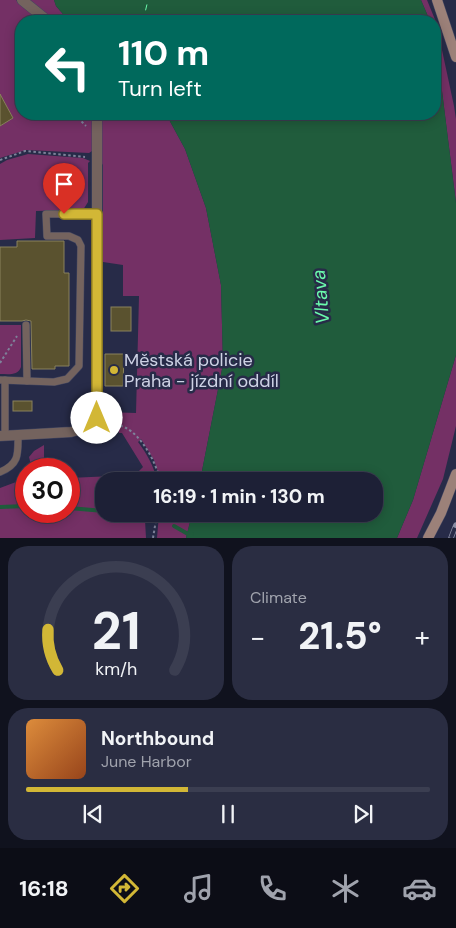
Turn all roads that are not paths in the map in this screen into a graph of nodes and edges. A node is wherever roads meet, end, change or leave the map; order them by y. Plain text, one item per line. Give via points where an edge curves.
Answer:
1 (22, 0) edge
2 (437, 0) edge
3 (41, 15) edge
4 (456, 57) edge
5 (97, 120) edge
6 (97, 214) junction
7 (26, 327) road end
8 (2, 380) edge
9 (27, 381) junction
10 (18, 434) junction
11 (2, 435) edge
12 (0, 472) edge
13 (456, 474) edge
14 (428, 538) edge

1 - 3 street
2 - 4 main road
5 - 6 street
6 - 9 lane via 46,214 46,236 69,236 78,240 81,246 79,366 67,379
6 - 10 street via 97,418 85,428 71,432
7 - 9 lane
8 - 9 lane
8 - 11 lane
10 - 11 street
10 - 12 lane via 18,456 12,466
13 - 14 main road

